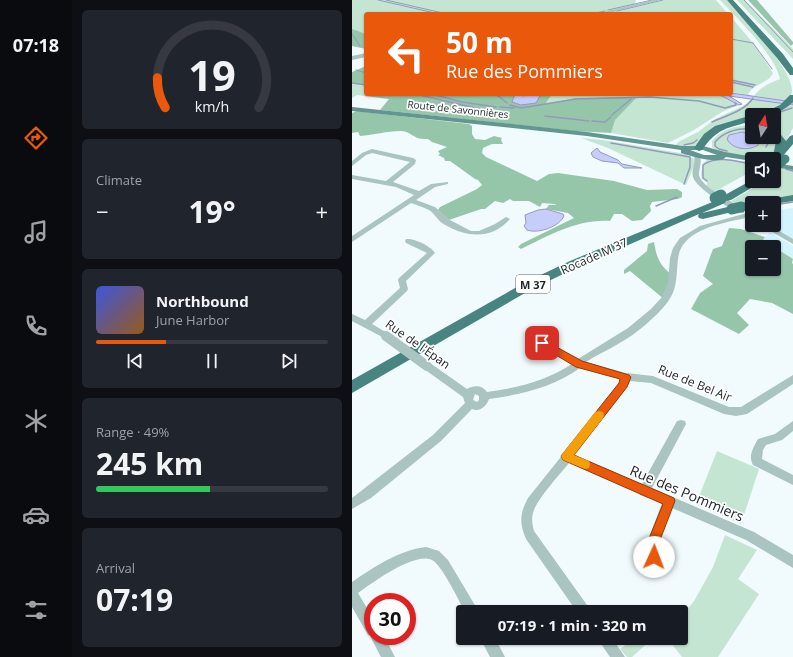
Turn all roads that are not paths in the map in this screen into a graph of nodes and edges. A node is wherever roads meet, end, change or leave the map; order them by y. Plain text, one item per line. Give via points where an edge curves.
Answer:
1 (659, 0) edge
2 (730, 0) edge
3 (734, 0) edge
4 (607, 12) edge
5 (756, 26) junction
6 (364, 55) edge
7 (352, 58) edge
8 (793, 65) edge
9 (793, 73) edge
10 (793, 98) edge
11 (780, 108) edge
12 (352, 109) edge
13 (745, 119) edge
14 (745, 125) edge
15 (793, 138) edge
16 (781, 140) edge
17 (793, 150) edge
18 (781, 152) edge
19 (703, 154) junction
20 (745, 158) edge
21 (781, 160) edge
22 (745, 161) edge
23 (781, 161) edge
24 (781, 162) edge
25 (352, 164) edge
26 (793, 168) edge
27 (352, 177) edge
28 (388, 183) junction
29 (446, 183) dead end
30 (745, 183) edge
31 (745, 187) edge
32 (419, 194) junction
33 (721, 198) junction
34 (793, 198) edge
35 (410, 200) junction
36 (781, 200) edge
37 (745, 211) edge
38 (506, 219) dead end
39 (776, 232) edge
40 (638, 236) junction
41 (352, 240) edge
42 (409, 242) dead end
43 (793, 242) edge
44 (352, 317) edge
45 (366, 324) junction
46 (542, 343) dead end
47 (579, 364) junction
48 (352, 377) edge
49 (626, 377) junction
50 (793, 379) edge
51 (352, 387) edge
52 (469, 399) junction
53 (681, 424) dead end
54 (793, 425) edge
55 (566, 456) junction
56 (793, 480) edge
57 (644, 490) junction
58 (669, 501) junction
59 (352, 504) edge
60 (654, 557) dead end
61 (793, 562) edge
62 (352, 590) edge
63 (352, 595) edge
64 (468, 605) edge
65 (581, 605) edge
66 (364, 615) edge
67 (382, 645) edge
68 (491, 645) edge
69 (609, 645) edge
70 (388, 657) edge
71 (498, 657) edge
72 (618, 657) edge

1 - 4 street
2 - 5 highway
3 - 5 highway
5 - 8 highway
5 - 9 highway
6 - 7 street
10 - 11 highway
12 - 19 main road, Route de Savonnières via 561,132
13 - 19 highway via 731,122 709,134
14 - 19 highway via 723,129 712,137
15 - 21 highway
16 - 18 highway
17 - 23 highway
19 - 20 main road, Route de Savonnières
19 - 22 main road, Route de Savonnières
19 - 37 street via 696,176 698,181 708,190
24 - 26 main road
25 - 28 street via 372,151 413,160 413,163
27 - 28 street
28 - 32 street
29 - 32 street via 435,184
30 - 33 highway, Rocade M 37 / M 37
31 - 33 highway, Rocade M 37 / M 37
32 - 35 street
33 - 40 highway, Rocade M 37 / M 37
33 - 48 highway, Rocade M 37 / M 37 via 537,274
34 - 36 highway
35 - 38 street via 432,209 445,221 470,233 486,231
35 - 41 street
37 - 40 highway
37 - 47 street via 712,223 683,239 675,252 672,286 664,299 611,345 585,358
39 - 43 street
40 - 51 highway, Rocade M 37 / M 37 via 522,289
42 - 45 street via 431,253 402,280 404,289
44 - 45 street, Rue de l'Épan
45 - 52 street, Rue de l'Épan, bridge via 386,336
46 - 47 street, Rue de Bel Air
47 - 49 street, Rue de Bel Air
47 - 52 street via 531,388 485,396 482,403 476,405
49 - 50 street, Rue de Bel Air via 654,380 736,412 743,411
49 - 55 street via 624,384
52 - 59 street via 437,438
53 - 57 street
54 - 56 street via 778,437 762,442 756,454 760,464
55 - 57 street, Rue des Pommiers
55 - 65 street via 532,502 525,522 530,536
57 - 58 street, Rue des Pommiers
58 - 60 street via 654,540
58 - 61 street, Rue des Pommiers via 750,536
62 - 64 street via 398,562 414,555 430,554 435,555 442,563
63 - 66 street
67 - 70 street
68 - 71 street
69 - 72 street

